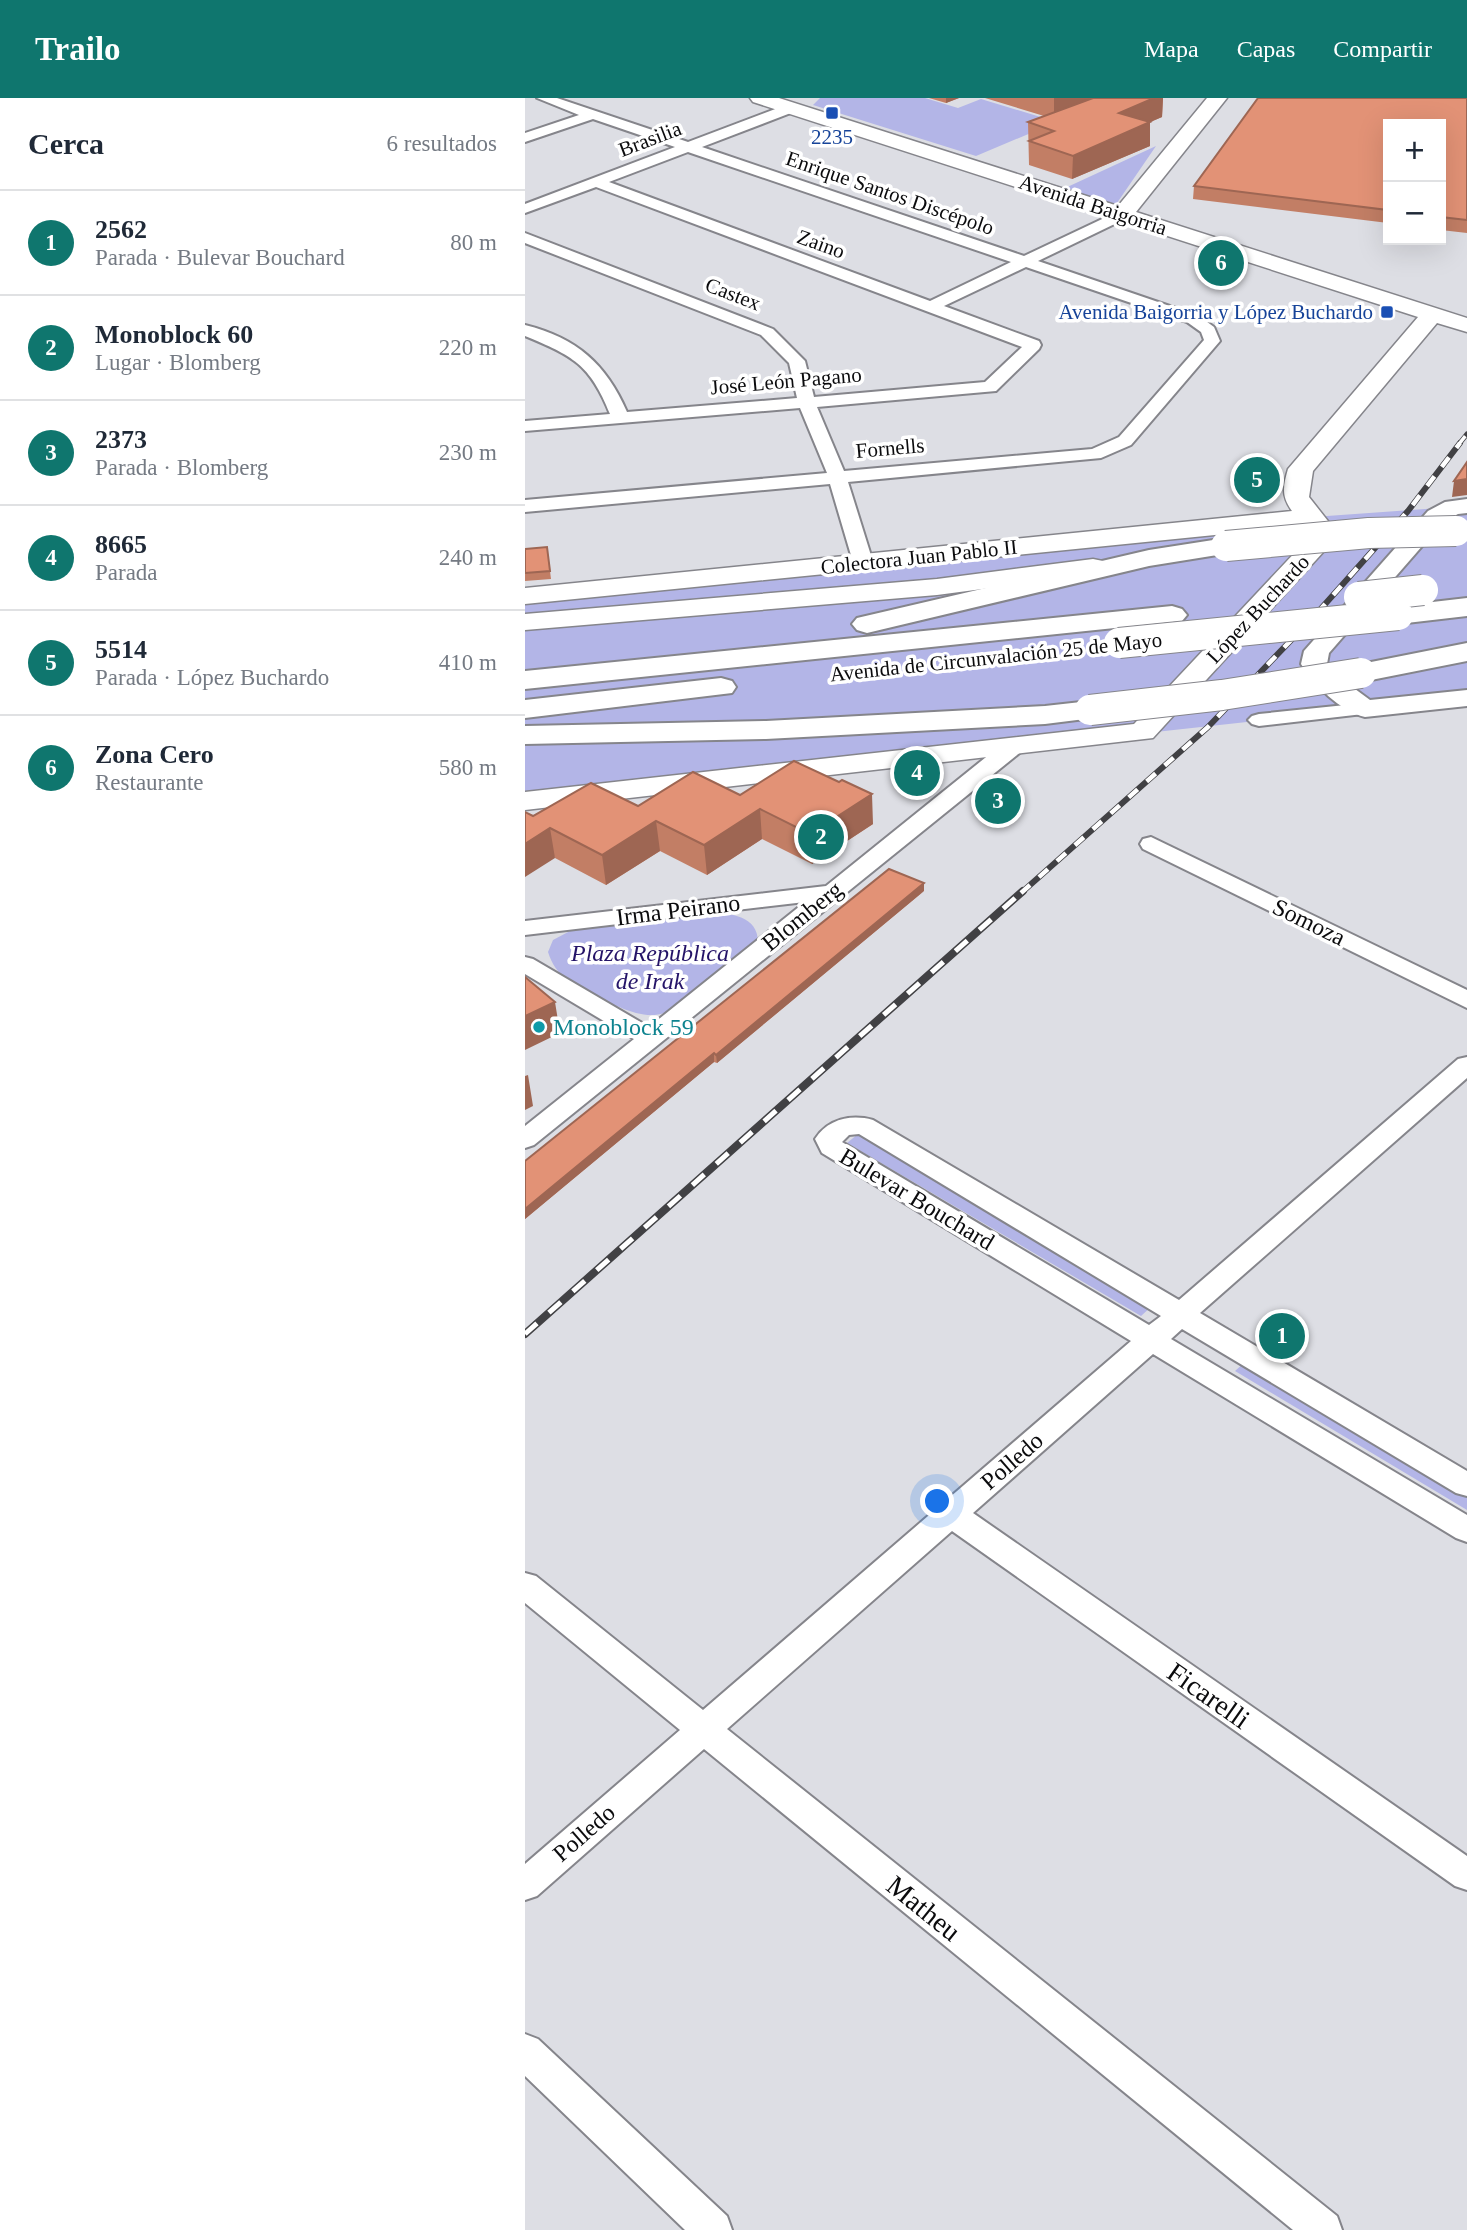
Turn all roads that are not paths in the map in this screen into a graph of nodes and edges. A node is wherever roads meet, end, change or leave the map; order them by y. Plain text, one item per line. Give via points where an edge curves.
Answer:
1 (544, 98) edge
2 (760, 98) edge
3 (1217, 98) edge
4 (788, 104) edge
5 (594, 114) junction
6 (525, 138) edge
7 (689, 146) junction
8 (595, 183) junction
9 (525, 209) edge
10 (1122, 215) junction
11 (525, 238) edge
12 (1025, 261) junction
13 (930, 307) junction
14 (1433, 313) junction
15 (1467, 325) edge
16 (525, 330) edge
17 (1212, 341) joint
18 (1033, 345) joint
19 (807, 403) junction
20 (620, 417) junction
21 (525, 426) edge
22 (837, 476) junction
23 (525, 506) edge
24 (1313, 517) junction
25 (1461, 519) edge
26 (1149, 558) junction
27 (863, 562) junction
28 (1467, 586) edge
29 (525, 596) edge
30 (1467, 607) edge
31 (525, 622) edge
32 (1467, 652) edge
33 (618, 671) junction
34 (525, 680) edge
35 (1467, 698) edge
36 (525, 709) edge
37 (1365, 709) junction
38 (1045, 715) junction
39 (1259, 720) dead end
40 (525, 736) edge
41 (1014, 746) junction
42 (525, 788) edge
43 (525, 801) edge
44 (1151, 844) dead end
45 (831, 892) junction
46 (525, 928) edge
47 (525, 964) edge
48 (1467, 1000) edge
49 (650, 1038) junction
50 (1467, 1065) edge
51 (525, 1139) edge
52 (1180, 1315) junction
53 (1151, 1340) junction
54 (1467, 1485) edge
55 (951, 1514) junction
56 (1467, 1530) edge
57 (525, 1585) edge
58 (703, 1730) junction
59 (1467, 1875) edge
60 (525, 1885) edge
61 (525, 2051) edge
62 (713, 2230) edge
63 (1323, 2230) edge

1 - 5 street, Enrique Santos Discépolo
2 - 4 main road, Avenida Baigorria
3 - 10 main road
4 - 7 street, Brasilia
4 - 10 main road, Avenida Baigorria
5 - 6 street
5 - 7 street, Enrique Santos Discépolo
7 - 8 street, Brasilia
7 - 12 street, Enrique Santos Discépolo
8 - 9 street, Brasilia
8 - 13 street, Zaino
10 - 12 street
10 - 14 main road, Avenida Baigorria
11 - 19 street, Castex via 767,332 797,361
12 - 13 street
12 - 17 street, Enrique Santos Discépolo via 1193,319 1208,330
13 - 18 street, Zaino
14 - 15 main road, Avenida Baigorria
14 - 24 main road, López Buchardo via 1301,469 1293,488 1298,502
16 - 20 street via 579,352 607,383
17 - 22 street, Fornells via 1125,441 1111,449
18 - 19 street, José León Pagano via 990,387
19 - 20 street, José León Pagano
19 - 22 street, Castex
20 - 21 street, José León Pagano
22 - 23 street, Fornells
22 - 27 street, Castex
24 - 27 main road, Colectora Juan Pablo II
24 - 41 main road, López Buchardo via 1322,530 1314,548 1143,732
25 - 26 highway, bridge
25 - 37 street via 1436,516 1317,651 1314,664 1322,677
26 - 31 main road via 937,587
26 - 33 highway via 898,618 714,646
27 - 29 main road, Colectora Juan Pablo II
28 - 33 highway, Avenida de Circunvalación 25 de Mayo, bridge
30 - 36 highway, Avenida de Circunvalación 25 de Mayo, bridge
32 - 38 highway, bridge via 1222,695
33 - 34 highway, Avenida de Circunvalación 25 de Mayo
35 - 37 street
37 - 39 street
38 - 40 highway via 766,730
38 - 42 main road via 663,764
41 - 43 main road
41 - 45 street, Blomberg
44 - 48 street, Somoza
45 - 46 street, Irma Peirano
45 - 49 street, Blomberg
47 - 49 street
49 - 51 street, Blomberg
50 - 52 street, Polledo
52 - 53 street, Polledo
52 - 53 street, Bulevar Bouchard via 864,1126 835,1130 828,1139 831,1147
52 - 54 street, Bulevar Bouchard
53 - 55 street, Polledo
53 - 56 street, Bulevar Bouchard
55 - 58 street, Polledo
55 - 59 street, Ficarelli
57 - 58 street, Matheu
58 - 60 street, Polledo
58 - 63 street, Matheu
61 - 62 street

